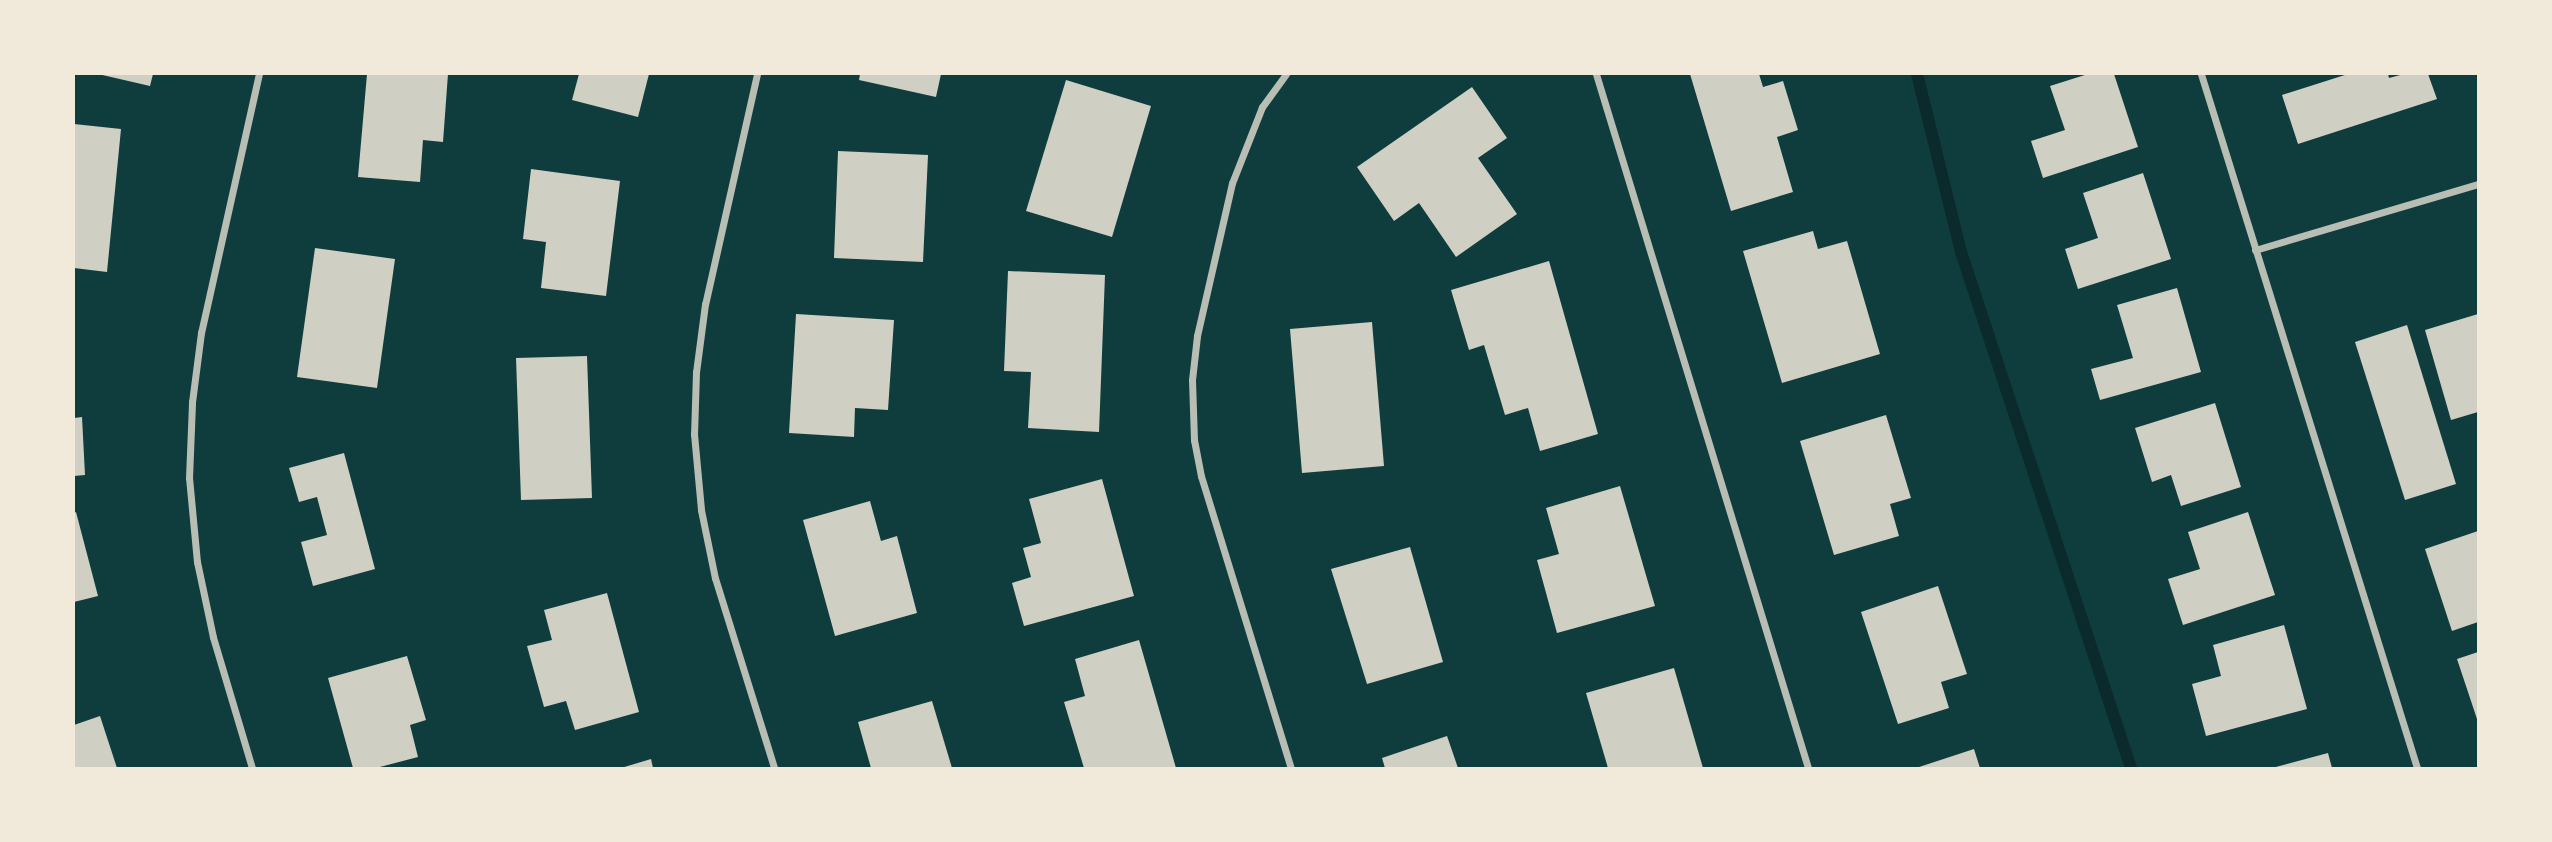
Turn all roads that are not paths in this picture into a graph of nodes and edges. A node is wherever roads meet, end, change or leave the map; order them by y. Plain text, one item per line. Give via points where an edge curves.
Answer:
1 (259, 74) edge
2 (757, 74) edge
3 (1286, 74) edge
4 (1596, 74) edge
5 (2201, 74) edge
6 (2479, 184) edge
7 (2255, 250) junction
8 (252, 768) edge
9 (774, 768) edge
10 (1291, 768) edge
11 (1808, 768) edge
12 (2417, 768) edge

1 - 8 street via 201,333 189,478 197,562 213,638
2 - 9 street via 705,304 694,433 701,510 715,578
3 - 10 street via 1249,132 1232,183 1197,336 1192,380 1194,440 1201,476
4 - 11 street
5 - 7 street
6 - 7 street
7 - 12 street

